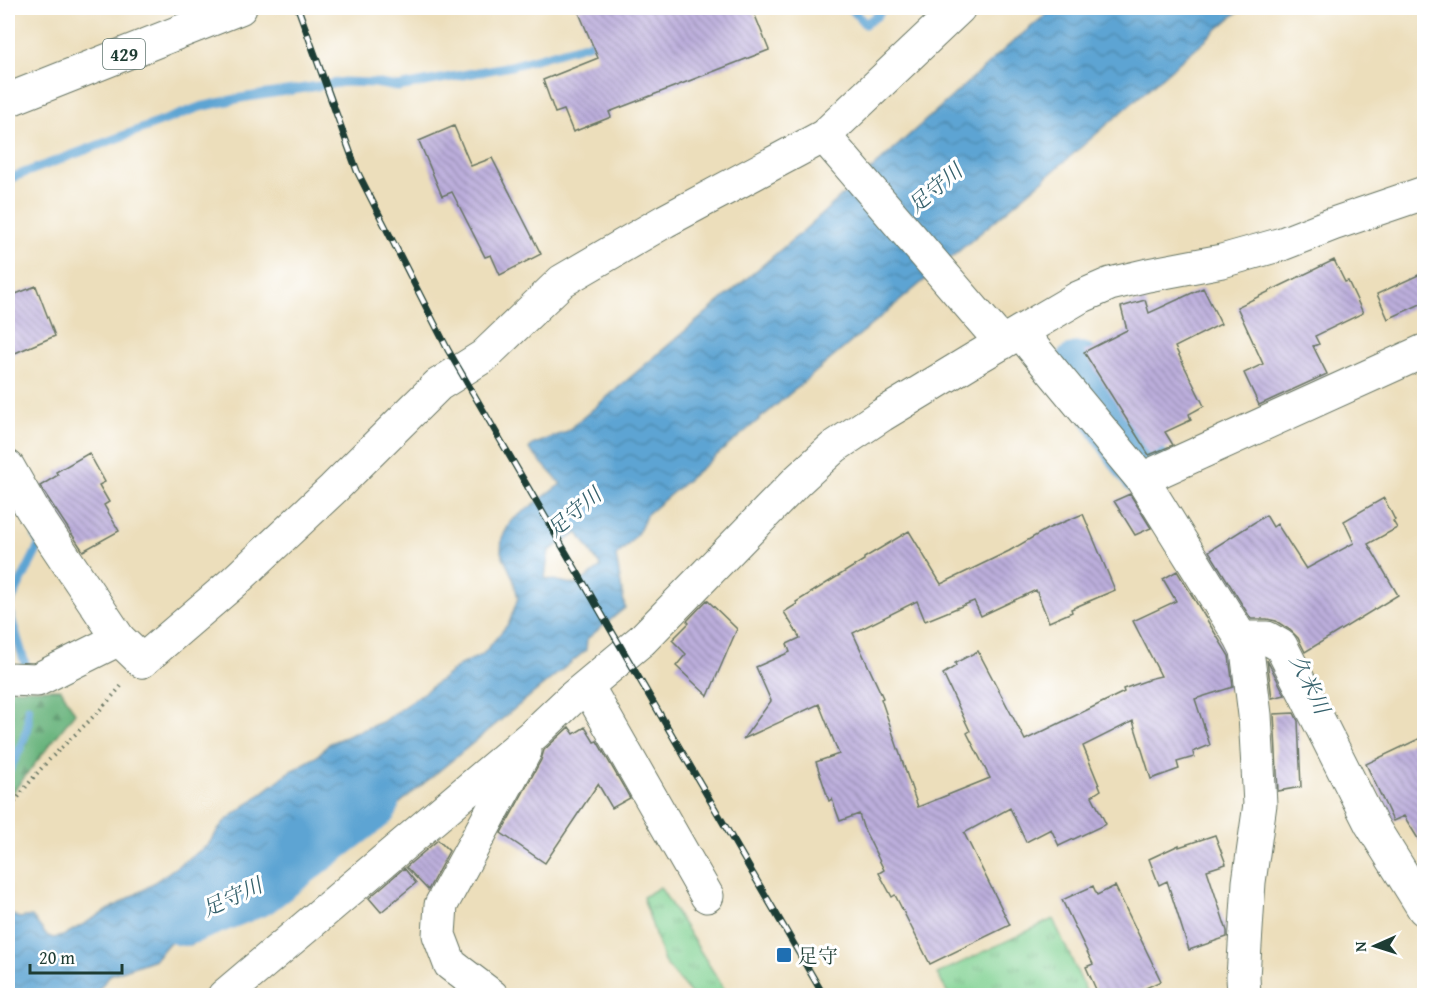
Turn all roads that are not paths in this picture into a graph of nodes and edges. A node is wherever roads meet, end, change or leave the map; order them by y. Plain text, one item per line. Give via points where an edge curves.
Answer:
1 (240, 8) edge
2 (959, 8) edge
3 (8, 100) edge
4 (827, 140) junction
5 (1425, 193) edge
6 (1001, 331) junction
7 (1421, 362) edge
8 (8, 467) edge
9 (1142, 479) junction
10 (1241, 638) junction
11 (119, 639) junction
12 (8, 679) edge
13 (587, 686) junction
14 (534, 734) junction
15 (706, 896) dead end
16 (1425, 909) edge
17 (224, 996) edge
18 (492, 996) edge
19 (1244, 996) edge

1 - 3 main road, 429
2 - 4 main road
4 - 6 main road
4 - 11 main road via 664,221 562,281 484,356 438,385 333,489 142,662
5 - 6 main road via 1282,244 1110,284
6 - 9 main road
6 - 13 main road via 834,447 642,640
7 - 9 main road
8 - 11 main road
9 - 10 main road
10 - 16 main road via 1267,638 1281,646 1371,824
10 - 19 main road via 1247,650 1255,716 1260,804 1249,882
11 - 12 main road via 36,680
13 - 14 main road
13 - 15 main road
14 - 17 main road
14 - 18 main road via 441,905 439,935 450,964

